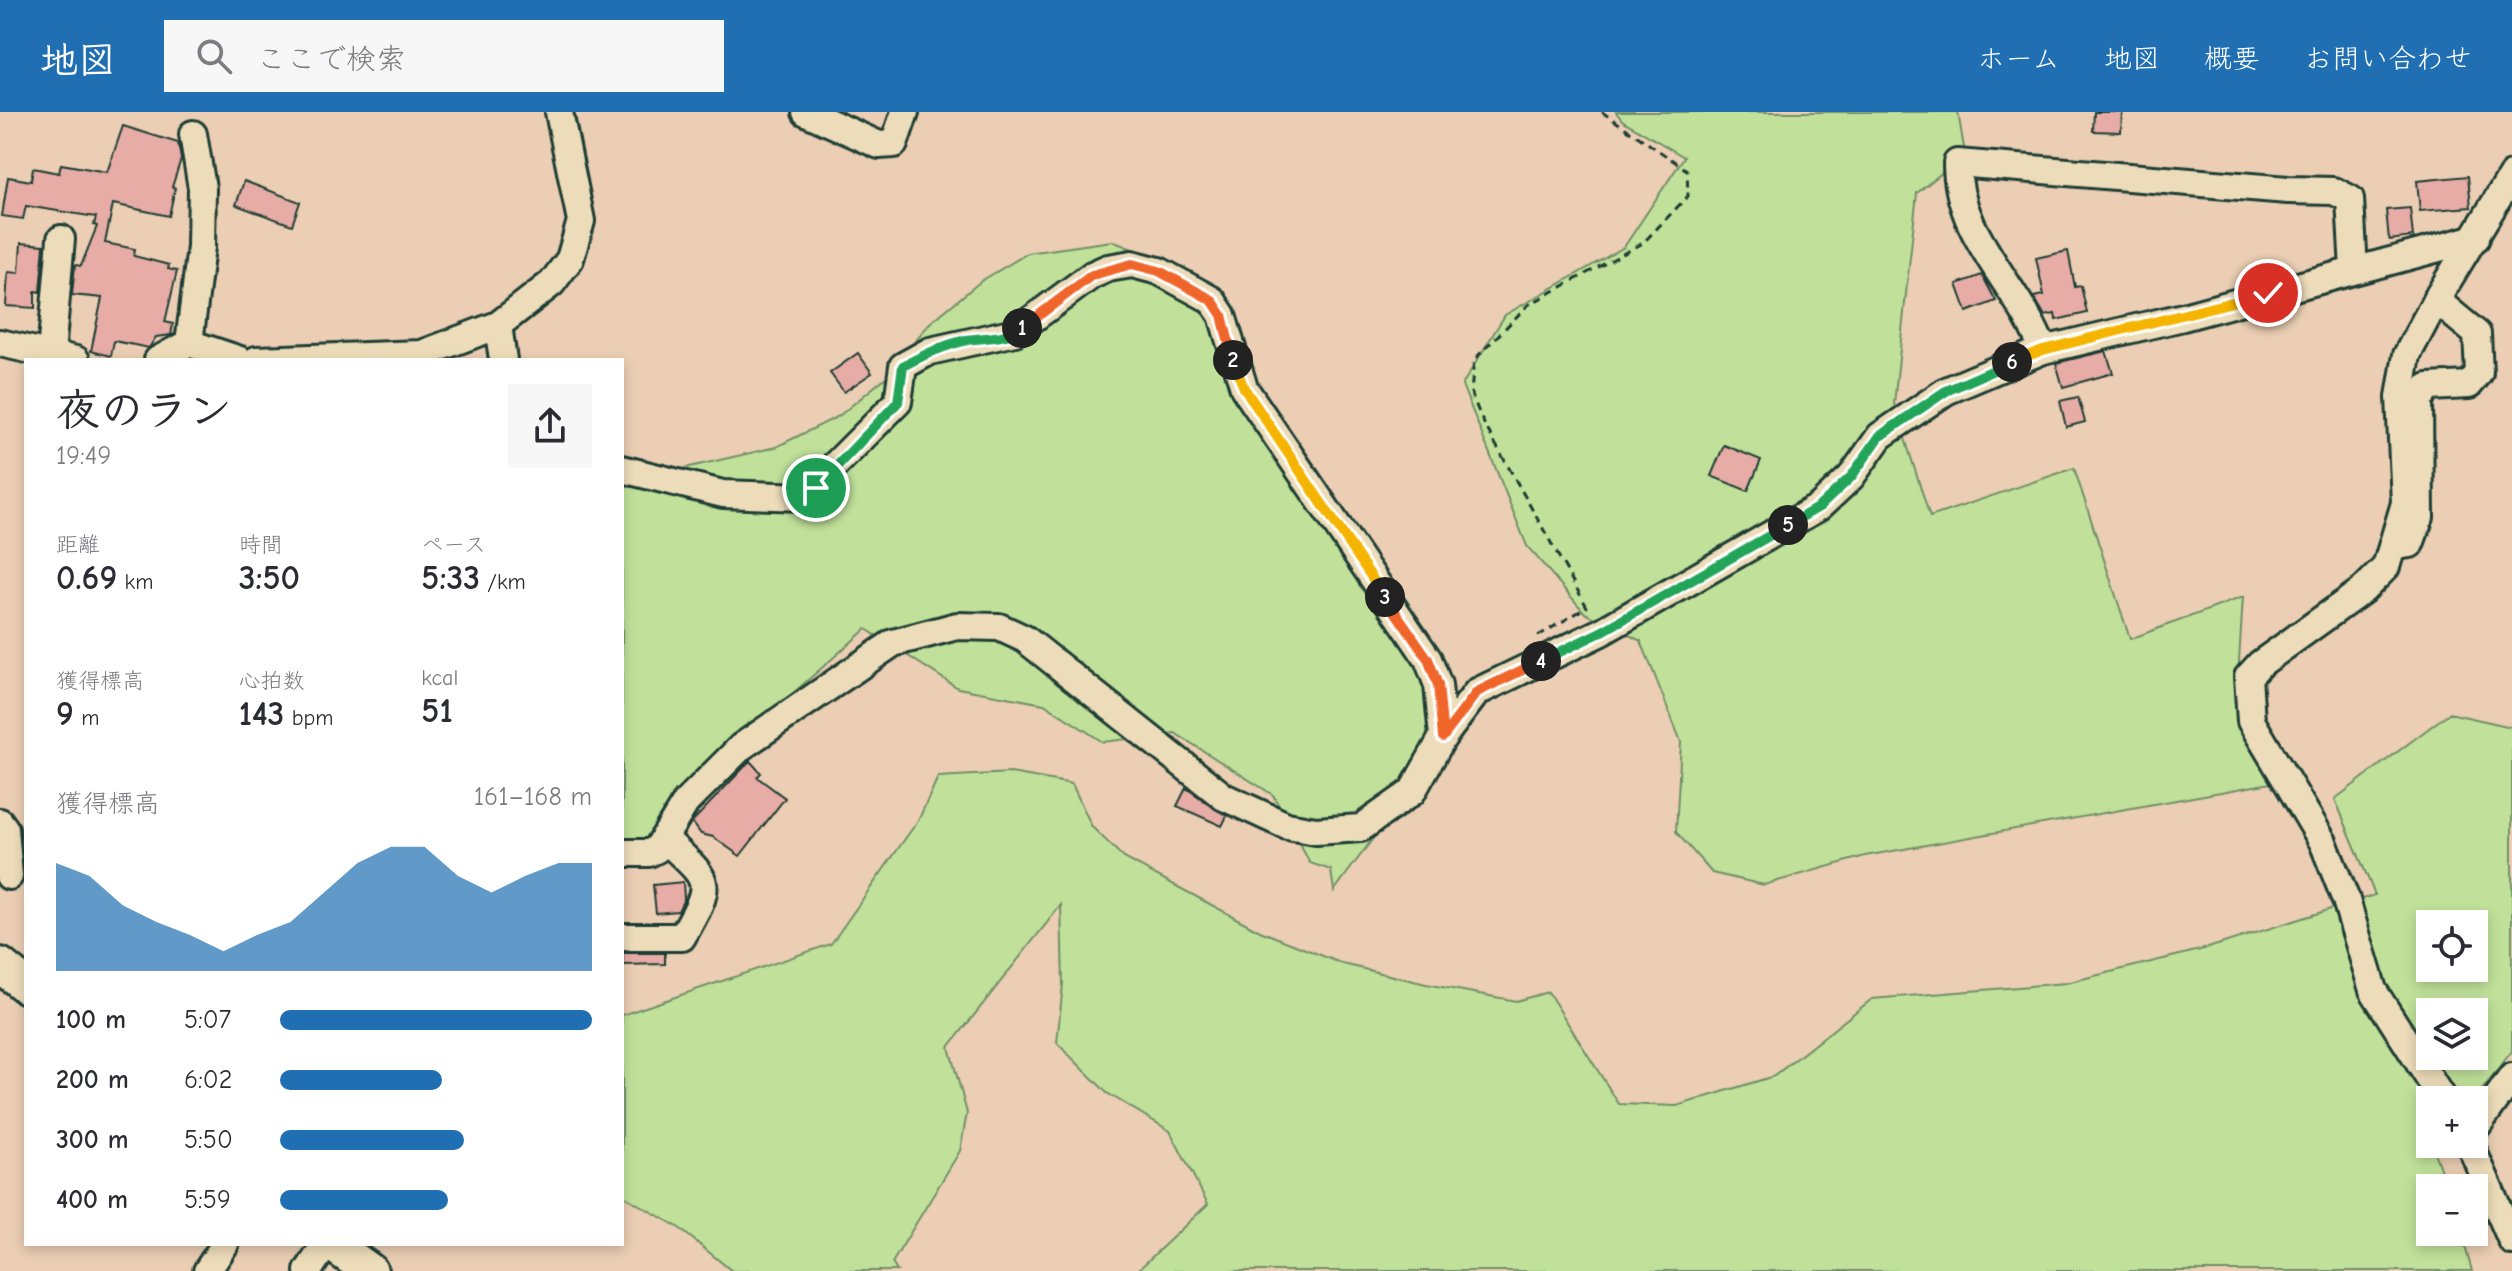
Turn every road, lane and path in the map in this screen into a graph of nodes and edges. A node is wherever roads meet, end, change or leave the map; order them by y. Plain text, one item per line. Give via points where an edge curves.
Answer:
1 (559, 112) edge
2 (806, 112) edge
3 (905, 112) edge
4 (1602, 112) edge
5 (193, 134) dead end
6 (2512, 175) edge
7 (2476, 238) junction
8 (61, 239) dead end
9 (2354, 270) junction
10 (2436, 300) junction
11 (498, 325) junction
12 (0, 343) edge
13 (189, 343) junction
14 (2043, 350) junction
15 (64, 357) edge
16 (162, 358) edge
17 (234, 358) edge
18 (313, 358) edge
19 (503, 358) edge
20 (624, 469) edge
21 (2392, 547) junction
22 (1587, 607) dead end
23 (1443, 737) junction
24 (0, 822) edge
25 (664, 838) junction
26 (624, 853) edge
27 (12, 877) edge
28 (624, 937) edge
29 (0, 965) edge
30 (24, 984) edge
31 (2512, 1077) edge
32 (2434, 1086) edge
33 (2488, 1110) edge
34 (2476, 1158) edge
35 (2512, 1241) edge
36 (224, 1246) edge
37 (323, 1257) edge
38 (207, 1271) edge
39 (370, 1271) edge

1 - 11 street via 581,221 570,259 552,283
2 - 3 street via 879,145 894,144
4 - 22 path via 1687,170 1688,196 1643,243 1528,305 1474,360 1470,377 1482,420
5 - 13 street via 202,188 201,247
6 - 7 street
7 - 9 street
7 - 10 street
8 - 15 street
9 - 14 street
9 - 14 street via 2350,199 2334,191 1957,163 1978,243 2020,300
10 - 21 street via 2407,355 2400,397 2405,503
10 - 21 street via 2477,334 2479,373 2469,385 2428,387 2419,400 2420,517 2410,544
11 - 18 street via 422,354
11 - 19 street
12 - 15 street
13 - 16 street
13 - 17 street
14 - 23 street via 1946,391 1880,436 1851,477 1819,507 1601,632 1477,692
20 - 23 street via 723,494 803,497 898,402 903,366 930,351 1015,332 1108,268 1132,264 1159,271 1212,300 1222,315 1244,388 1428,659 1438,685
21 - 32 street via 2386,567 2363,590 2260,664 2248,677 2248,702 2251,721 2323,842 2373,990
23 - 25 street via 1412,792 1361,828 1316,831 1287,826 1224,797 1025,639 999,627 957,626 893,643 741,747 686,802
24 - 27 street
25 - 26 street via 649,853
25 - 28 street via 702,876 705,897 682,937
29 - 30 main road
31 - 33 street
34 - 35 street
36 - 38 street
37 - 39 main road

